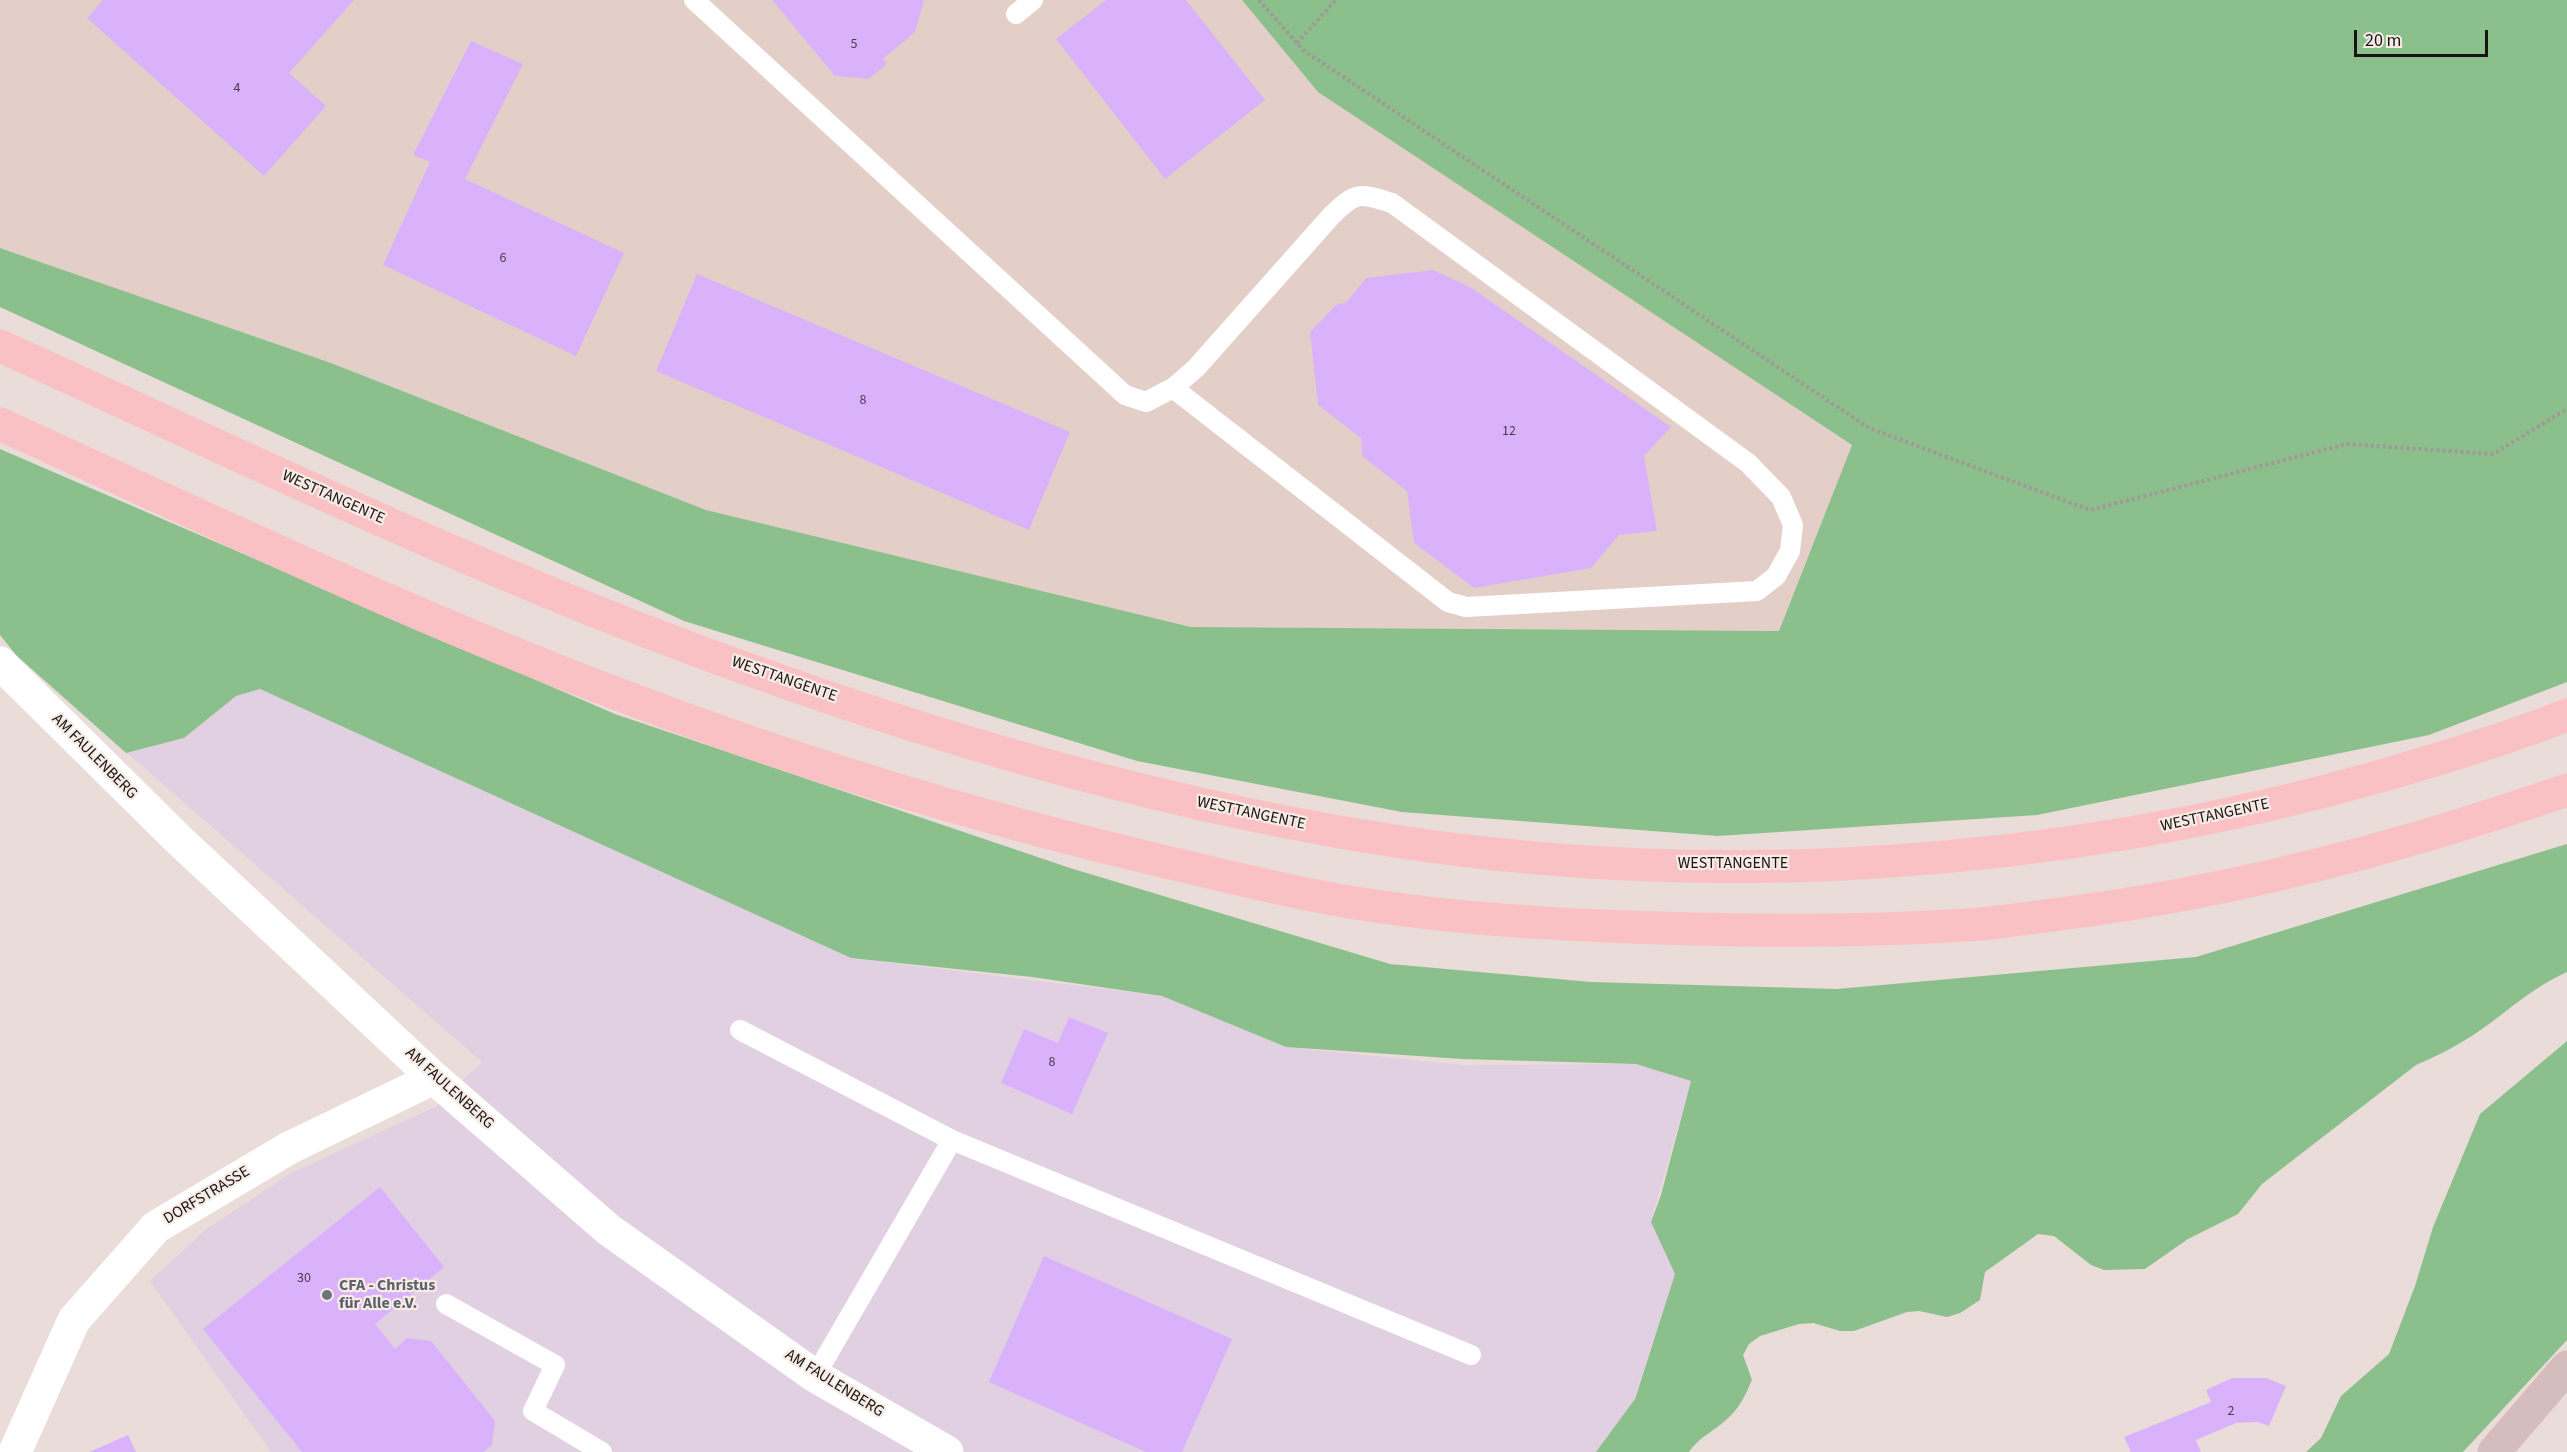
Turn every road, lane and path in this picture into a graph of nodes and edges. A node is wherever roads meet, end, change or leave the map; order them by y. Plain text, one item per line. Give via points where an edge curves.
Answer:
1 (694, 0) edge
2 (1033, 0) edge
3 (1259, 0) edge
4 (1336, 0) edge
5 (1016, 14) dead end
6 (1298, 44) junction
7 (0, 346) edge
8 (1173, 388) junction
9 (2567, 409) edge
10 (0, 424) edge
11 (0, 663) edge
12 (2567, 715) edge
13 (2567, 790) edge
14 (740, 1030) dead end
15 (434, 1078) junction
16 (952, 1140) junction
17 (446, 1304) dead end
18 (1471, 1354) dead end
19 (2567, 1367) edge
20 (815, 1376) junction
21 (15, 1452) edge
22 (602, 1452) edge
23 (947, 1452) edge
24 (2494, 1452) edge

1 - 8 lane via 1125,395 1146,402
2 - 5 lane
3 - 6 path
4 - 6 path
6 - 9 path via 1869,428 2090,510 2347,444 2493,454
7 - 12 main road, WESTTANGENTE via 524,582 763,674 991,748 1124,785 1244,814 1366,837 1613,863 1737,866 1986,853 2102,838 2319,793 2443,758
8 - 8 lane via 1196,368 1332,215 1350,198 1366,195 1392,203 1748,463 1781,497 1793,525 1790,551 1776,576 1757,591 1466,607 1448,602
10 - 13 main road via 375,595 614,693 735,737 856,777 1091,844 1352,902 1605,927 1847,930 1985,923 2109,908 2232,886 2353,857
11 - 15 street, AM FAULENBERG via 178,839
14 - 16 lane
15 - 20 street, AM FAULENBERG via 609,1230
15 - 21 street, DORFSTRASSE via 289,1148 156,1227 74,1320
16 - 18 lane
16 - 20 lane
17 - 22 lane via 555,1365 533,1411
19 - 24 main road
20 - 23 street, AM FAULENBERG

